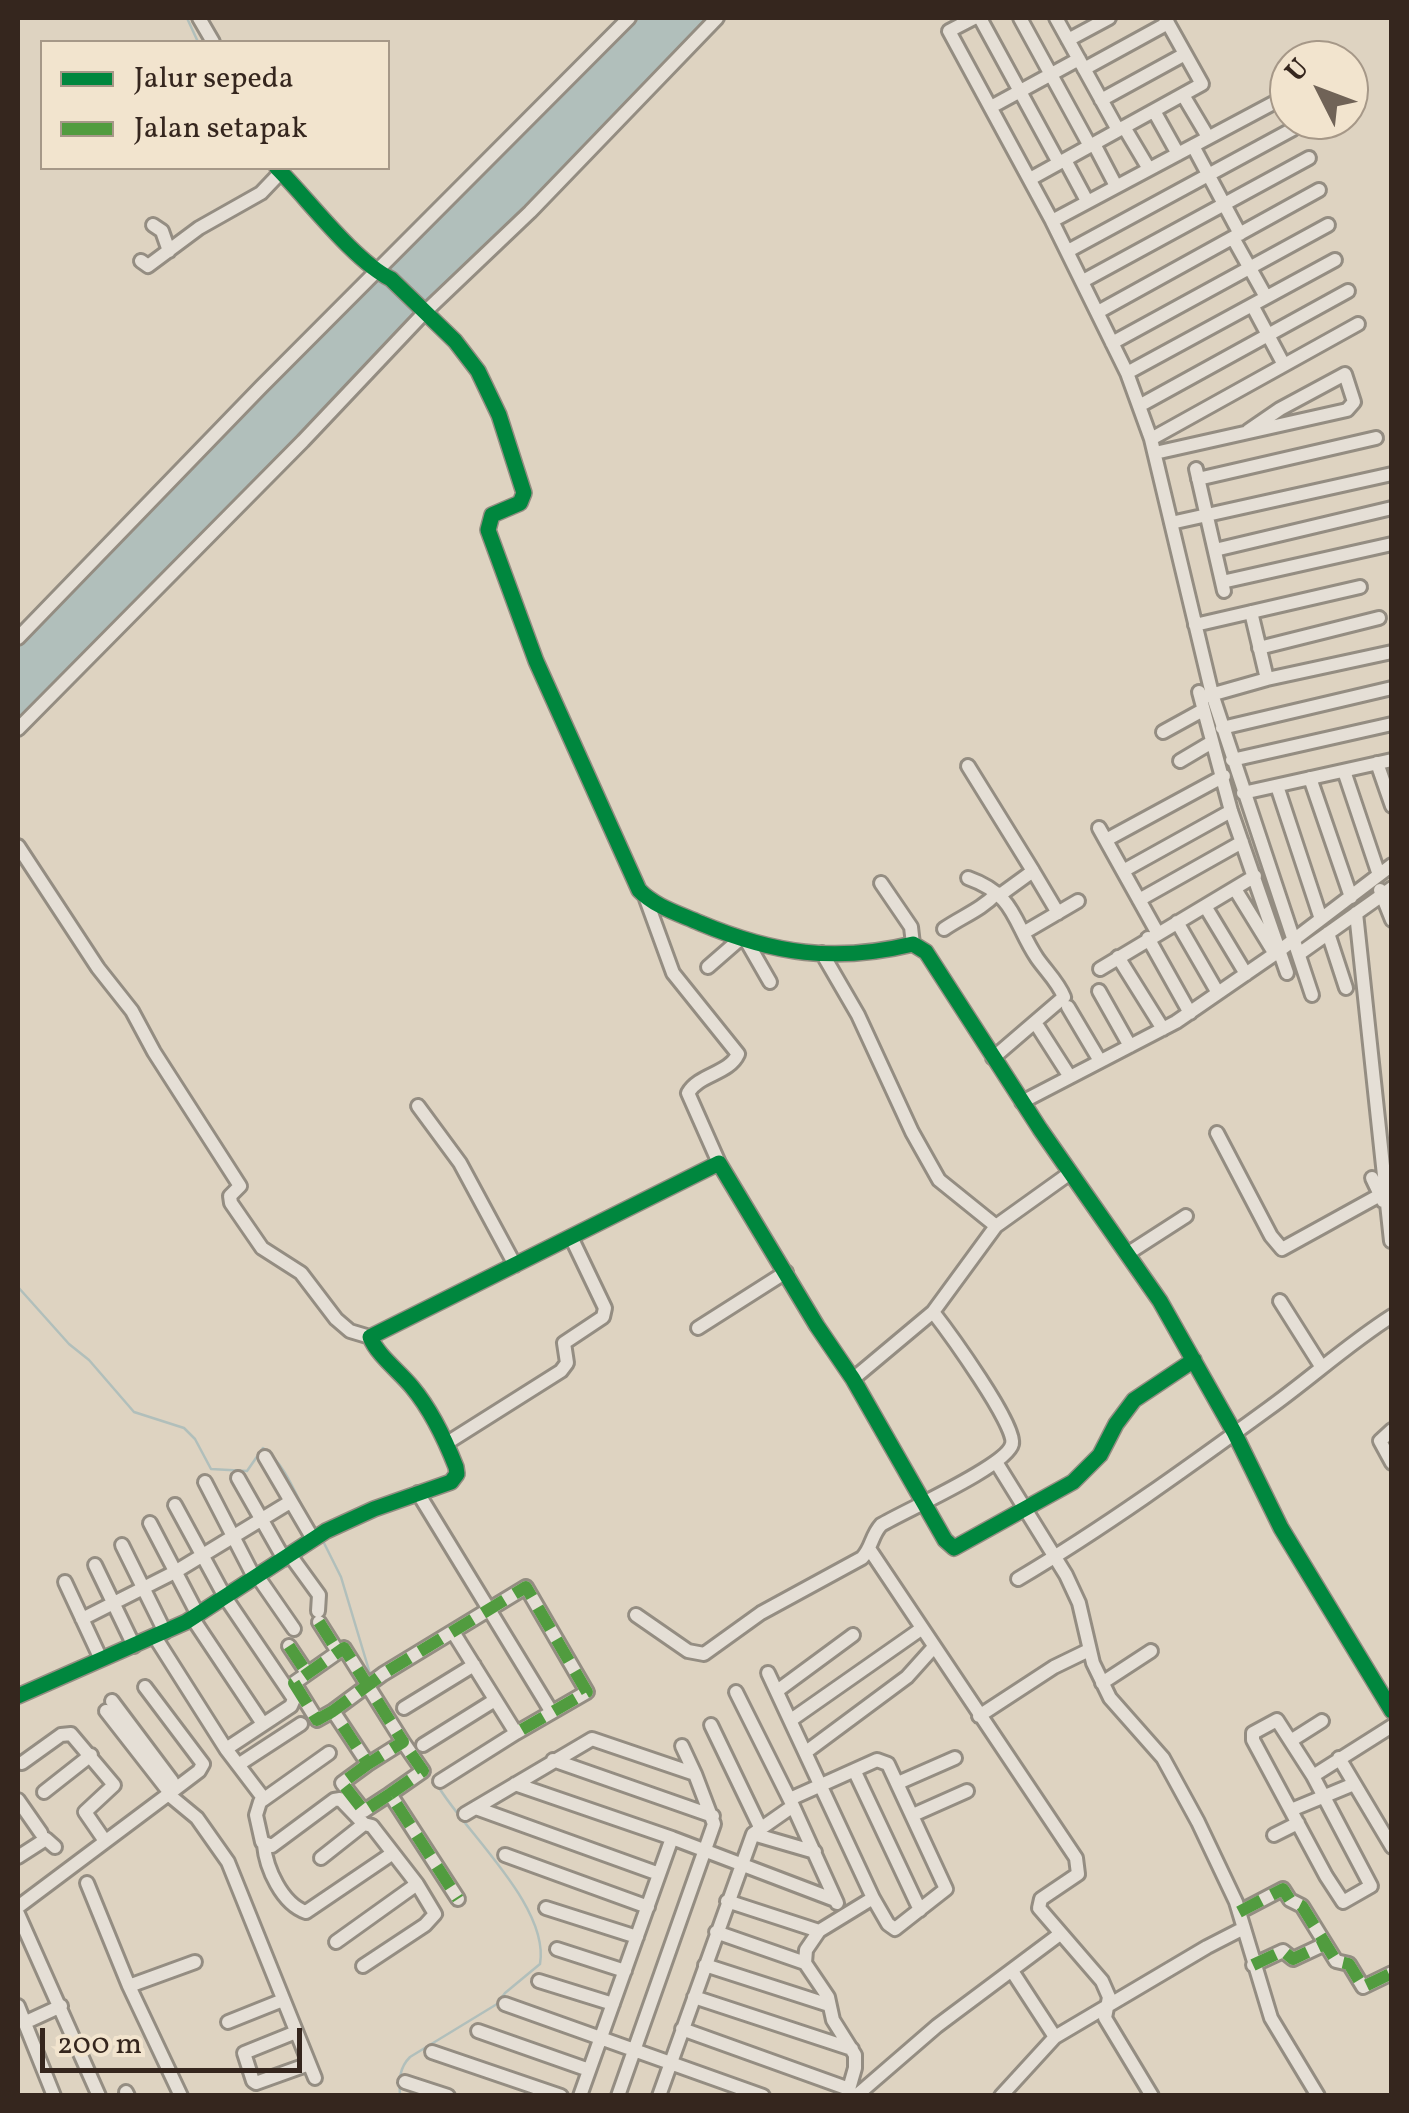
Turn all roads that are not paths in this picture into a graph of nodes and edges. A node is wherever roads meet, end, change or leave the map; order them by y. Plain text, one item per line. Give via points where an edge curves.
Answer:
1 (199, 18) edge
2 (629, 18) edge
3 (717, 18) edge
4 (977, 18) edge
5 (1020, 18) edge
6 (1056, 18) edge
7 (1108, 18) edge
8 (1167, 20) edge
9 (211, 40) edge
10 (1068, 40) junction
11 (1185, 54) junction
12 (1082, 64) junction
13 (1051, 74) junction
14 (1020, 92) junction
15 (1183, 94) junction
16 (1101, 100) junction
17 (1269, 105) edge
18 (991, 108) junction
19 (1154, 111) junction
20 (1121, 129) junction
21 (1208, 137) junction
22 (1273, 140) edge
23 (1092, 145) junction
24 (1193, 146) junction
25 (1178, 154) junction
26 (1309, 158) dead end
27 (1062, 161) junction
28 (1149, 169) junction
29 (279, 170) edge
30 (1208, 175) junction
31 (1030, 179) junction
32 (1116, 186) junction
33 (1319, 190) dead end
34 (1088, 201) junction
35 (1224, 204) junction
36 (1052, 220) junction
37 (1328, 224) dead end
38 (153, 225) dead end
39 (1236, 236) junction
40 (170, 250) junction
41 (1068, 251) junction
42 (362, 258) junction
43 (1335, 260) dead end
44 (142, 261) dead end
45 (1249, 268) junction
46 (384, 276) junction
47 (1083, 281) junction
48 (366, 284) junction
49 (1348, 291) dead end
50 (1266, 298) junction
51 (1252, 305) junction
52 (422, 309) junction
53 (1098, 312) junction
54 (1358, 324) dead end
55 (1268, 334) junction
56 (1112, 343) junction
57 (1284, 365) junction
58 (1127, 373) junction
59 (1139, 406) junction
60 (1248, 431) junction
61 (1376, 438) dead end
62 (1150, 439) junction
63 (1155, 453) junction
64 (1392, 474) edge
65 (1392, 508) edge
66 (1207, 514) junction
67 (1171, 523) junction
68 (1392, 544) edge
69 (1215, 550) junction
70 (1360, 586) dead end
71 (1251, 612) junction
72 (1379, 618) dead end
73 (1195, 626) junction
74 (18, 638) edge
75 (1259, 648) junction
76 (1392, 652) edge
77 (1267, 679) junction
78 (1392, 688) edge
79 (1204, 699) junction
80 (1392, 724) edge
81 (1222, 728) junction
82 (18, 729) edge
83 (1163, 732) dead end
84 (1212, 742) junction
85 (1392, 760) edge
86 (1180, 761) dead end
87 (1377, 763) junction
88 (1234, 765) junction
89 (968, 766) dead end
90 (1344, 770) junction
91 (1221, 778) junction
92 (1310, 778) junction
93 (1278, 786) junction
94 (1244, 794) junction
95 (1392, 806) edge
96 (1230, 811) junction
97 (1242, 842) junction
98 (18, 846) edge
99 (1392, 866) edge
100 (1033, 871) junction
101 (1123, 871) junction
102 (1255, 876) junction
103 (1376, 877) junction
104 (968, 878) dead end
105 (881, 883) dead end
106 (1235, 889) junction
107 (1387, 891) edge
108 (998, 894) junction
109 (1350, 896) junction
110 (646, 897) junction
111 (1139, 900) junction
112 (1078, 901) dead end
113 (1205, 906) junction
114 (1058, 913) junction
115 (1356, 913) junction
116 (1321, 919) junction
117 (1392, 920) edge
118 (1176, 922) junction
119 (944, 929) dead end
120 (1025, 932) junction
121 (1328, 934) junction
122 (1153, 935) junction
123 (1294, 939) junction
124 (743, 941) junction
125 (913, 944) junction
126 (1277, 953) junction
127 (822, 954) junction
128 (1299, 954) junction
129 (1118, 957) junction
130 (708, 968) dead end
131 (1100, 969) dead end
132 (1287, 973) dead end
133 (1246, 974) junction
134 (770, 982) dead end
135 (1346, 988) dead end
136 (1098, 991) dead end
137 (1218, 993) junction
138 (1312, 994) dead end
139 (1068, 1007) dead end
140 (1190, 1013) junction
141 (1038, 1028) dead end
142 (1162, 1029) junction
143 (1130, 1046) junction
144 (993, 1058) junction
145 (1100, 1061) junction
146 (1070, 1077) junction
147 (1022, 1102) junction
148 (418, 1106) dead end
149 (1216, 1133) dead end
150 (719, 1163) junction
151 (1070, 1173) junction
152 (1372, 1178) dead end
153 (1386, 1193) edge
154 (1186, 1216) dead end
155 (1392, 1216) edge
156 (996, 1226) junction
157 (570, 1237) junction
158 (1391, 1240) edge
159 (1127, 1254) junction
160 (514, 1265) junction
161 (786, 1272) junction
162 (1280, 1301) dead end
163 (932, 1312) junction
164 (1392, 1316) edge
165 (698, 1328) dead end
166 (370, 1337) junction
167 (1194, 1360) junction
168 (1321, 1366) junction
169 (853, 1379) junction
170 (1392, 1430) edge
171 (1234, 1432) junction
172 (447, 1443) junction
173 (265, 1457) dead end
174 (996, 1462) junction
175 (1392, 1462) edge
176 (238, 1478) dead end
177 (205, 1482) dead end
178 (418, 1494) junction
179 (922, 1501) junction
180 (290, 1502) junction
181 (175, 1505) dead end
182 (1026, 1509) junction
183 (261, 1520) junction
184 (150, 1523) dead end
185 (317, 1537) junction
186 (234, 1538) junction
187 (122, 1545) dead end
188 (870, 1550) junction
189 (204, 1555) junction
190 (287, 1557) junction
191 (1056, 1557) junction
192 (95, 1565) dead end
193 (175, 1572) junction
194 (256, 1578) junction
195 (1018, 1580) dead end
196 (65, 1582) dead end
197 (144, 1589) junction
198 (226, 1598) junction
199 (113, 1604) junction
200 (491, 1609) junction
201 (636, 1615) dead end
202 (195, 1617) junction
203 (82, 1619) junction
204 (294, 1628) dead end
205 (922, 1628) junction
206 (453, 1632) junction
207 (160, 1635) junction
208 (852, 1635) dead end
209 (902, 1643) junction
210 (134, 1646) junction
211 (288, 1646) dead end
212 (933, 1648) junction
213 (1089, 1650) junction
214 (1151, 1651) dead end
215 (338, 1652) junction
216 (99, 1655) dead end
217 (474, 1665) junction
218 (917, 1667) junction
219 (308, 1673) junction
220 (768, 1673) dead end
221 (371, 1682) junction
222 (1102, 1683) junction
223 (145, 1688) dead end
224 (736, 1692) dead end
225 (777, 1692) junction
226 (18, 1696) edge
227 (495, 1700) junction
228 (109, 1706) dead end
229 (404, 1708) dead end
230 (551, 1710) junction
231 (332, 1711) junction
232 (1392, 1712) edge
233 (979, 1716) junction
234 (791, 1720) junction
235 (1322, 1721) dead end
236 (264, 1724) junction
237 (302, 1724) dead end
238 (711, 1725) dead end
239 (1392, 1726) edge
240 (516, 1733) junction
241 (1292, 1740) junction
242 (403, 1742) junction
243 (422, 1746) dead end
244 (682, 1746) dead end
245 (226, 1749) junction
246 (806, 1752) junction
247 (91, 1754) junction
248 (329, 1754) dead end
249 (955, 1758) dead end
250 (1339, 1758) junction
251 (553, 1760) junction
252 (22, 1764) dead end
253 (368, 1764) junction
254 (238, 1765) junction
255 (854, 1772) junction
256 (695, 1774) junction
257 (1313, 1776) junction
258 (440, 1782) dead end
259 (898, 1783) junction
260 (515, 1784) junction
261 (1354, 1784) junction
262 (822, 1785) junction
263 (172, 1791) junction
264 (44, 1792) dead end
265 (967, 1792) dead end
266 (390, 1794) junction
267 (1323, 1796) junction
268 (18, 1800) edge
269 (264, 1800) junction
270 (791, 1803) junction
271 (913, 1815) junction
272 (713, 1816) junction
273 (1294, 1816) junction
274 (23, 1818) edge
275 (364, 1824) junction
276 (756, 1830) junction
277 (40, 1833) dead end
278 (1274, 1835) dead end
279 (672, 1838) junction
280 (105, 1841) junction
281 (264, 1845) junction
282 (55, 1847) dead end
283 (1392, 1847) edge
284 (815, 1852) junction
285 (392, 1853) junction
286 (706, 1853) junction
287 (505, 1855) dead end
288 (18, 1858) edge
289 (321, 1858) dead end
290 (740, 1864) junction
291 (659, 1874) junction
292 (87, 1883) dead end
293 (417, 1884) junction
294 (872, 1898) junction
295 (458, 1900) dead end
296 (835, 1900) junction
297 (727, 1901) junction
298 (19, 1904) edge
299 (648, 1906) junction
300 (546, 1908) dead end
301 (920, 1910) junction
302 (1239, 1912) junction
303 (844, 1914) junction
304 (1244, 1928) junction
305 (818, 1931) junction
306 (716, 1932) junction
307 (1060, 1934) junction
308 (637, 1938) junction
309 (336, 1942) dead end
310 (1325, 1944) junction
311 (557, 1949) dead end
312 (195, 1962) dead end
313 (805, 1963) junction
314 (705, 1965) junction
315 (1253, 1965) junction
316 (363, 1966) dead end
317 (625, 1971) junction
318 (1012, 1971) junction
319 (1392, 1973) edge
320 (539, 1980) dead end
321 (130, 1986) junction
322 (694, 1997) junction
323 (283, 2000) junction
324 (505, 2004) dead end
325 (613, 2004) junction
326 (829, 2004) junction
327 (1108, 2004) junction
328 (18, 2006) edge
329 (61, 2006) junction
330 (228, 2022) dead end
331 (24, 2023) junction
332 (682, 2029) junction
333 (478, 2031) dead end
334 (296, 2032) junction
335 (601, 2037) junction
336 (1055, 2037) junction
337 (635, 2048) junction
338 (852, 2049) junction
339 (432, 2052) dead end
340 (671, 2061) junction
341 (309, 2064) junction
342 (855, 2068) junction
343 (589, 2070) junction
344 (315, 2078) dead end
345 (1014, 2081) junction
346 (405, 2082) dead end
347 (869, 2082) junction
348 (850, 2093) edge
349 (51, 2095) edge
350 (99, 2096) edge
351 (181, 2096) edge
352 (448, 2096) edge
353 (561, 2096) edge
354 (580, 2096) edge
355 (618, 2096) edge
356 (659, 2096) edge
357 (764, 2096) edge
358 (1000, 2096) edge
359 (1024, 2096) edge
360 (1152, 2096) edge
361 (1318, 2096) edge

1 - 9 street
2 - 46 street
3 - 52 street via 504,238
4 - 14 street
4 - 18 street via 949,31
5 - 13 street
6 - 10 street
7 - 10 street
8 - 11 street
8 - 12 street
10 - 12 street
11 - 15 street via 1202,84
11 - 16 street
12 - 13 street
12 - 16 street
13 - 14 street
13 - 23 street
14 - 18 street
14 - 27 street
15 - 19 street
15 - 21 street
16 - 20 street
17 - 21 street
18 - 31 street
19 - 20 street
19 - 25 street
20 - 23 street
20 - 28 street
21 - 24 street
22 - 30 street
23 - 27 street
23 - 32 street
24 - 25 street
24 - 30 street
25 - 28 street
26 - 35 street
27 - 31 street
27 - 34 street
28 - 32 street
29 - 40 street via 261,194
29 - 42 street
30 - 35 street
30 - 41 street
31 - 36 street
32 - 34 street
33 - 39 street
34 - 36 street
35 - 39 street
35 - 47 street
36 - 41 street
37 - 45 street
38 - 40 street
39 - 45 street
39 - 53 street
40 - 44 street via 148,266
41 - 47 street
42 - 46 street
42 - 48 street
43 - 50 street
45 - 50 street
45 - 56 street
46 - 48 street
46 - 52 street
47 - 53 street
48 - 74 street
49 - 55 street
50 - 51 street
51 - 55 street
51 - 58 street
52 - 82 street via 303,441
52 - 110 street via 470,360 499,416 524,493 520,503 492,516 488,530 536,661
53 - 56 street
54 - 57 street
55 - 57 street
55 - 59 street
56 - 58 street
57 - 62 street
58 - 59 street
59 - 62 street
60 - 60 street via 1346,410 1354,402 1345,374
60 - 63 street
61 - 66 street via 1197,474
62 - 63 street
63 - 67 street
64 - 66 street
65 - 69 street
66 - 67 street
66 - 69 street
67 - 73 street
68 - 69 street via 1223,586
70 - 71 street
71 - 73 street
71 - 75 street
72 - 75 street
73 - 79 street
75 - 77 street
76 - 77 street
77 - 79 street
78 - 81 street
79 - 81 street
79 - 83 street
79 - 84 street
80 - 88 street
81 - 88 street
84 - 86 street
84 - 91 street
85 - 87 street
87 - 90 street
87 - 95 street
88 - 91 street
88 - 94 street
89 - 100 street
90 - 92 street
90 - 103 street
91 - 96 street
91 - 101 street via 1102,834
92 - 93 street
92 - 109 street
93 - 94 street
93 - 116 street
94 - 123 street
96 - 97 street
96 - 101 street
97 - 102 street
97 - 111 street
98 - 166 street via 240,1186 231,1203 262,1248 302,1273 350,1331
99 - 103 street
100 - 108 street
100 - 114 street
101 - 111 street
102 - 106 street
102 - 126 street
103 - 107 street
103 - 109 street
104 - 108 street
105 - 125 street via 910,927
106 - 113 street
106 - 126 street
107 - 115 street
107 - 117 street
108 - 119 street
108 - 120 street
109 - 116 street
110 - 124 street
110 - 150 street via 673,972 738,1054 688,1093
111 - 122 street
112 - 114 street
113 - 118 street
113 - 133 street
114 - 120 street
115 - 121 street
115 - 158 street
116 - 123 street
118 - 122 street
118 - 137 street
120 - 144 street via 1064,997
121 - 128 street
121 - 135 street
122 - 129 street
122 - 140 street
123 - 126 street
123 - 128 street
124 - 127 street
124 - 130 street
124 - 134 street
125 - 127 street
125 - 144 street via 926,952
126 - 132 street
126 - 133 street
127 - 156 street via 939,1180
128 - 138 street
129 - 131 street
129 - 142 street
133 - 137 street
136 - 143 street
137 - 140 street
139 - 145 street
140 - 142 street
141 - 146 street
142 - 143 street
143 - 145 street
144 - 147 street
145 - 146 street
146 - 147 street
147 - 151 street
148 - 160 street via 460,1164
149 - 153 street via 1282,1249
150 - 157 street
150 - 161 street
151 - 156 street
151 - 159 street
152 - 153 street
153 - 155 street
154 - 159 street
156 - 163 street
157 - 160 street
157 - 172 street via 605,1308 603,1317 564,1344 567,1363 561,1371
159 - 167 street
160 - 166 street
161 - 165 street
161 - 169 street
162 - 168 street
163 - 169 street
163 - 174 street via 972,1364 1012,1437
164 - 168 street
166 - 172 street
167 - 171 street
167 - 182 street via 1134,1400 1083,1473
168 - 171 street
169 - 179 street
170 - 175 street via 1380,1441
171 - 191 street
171 - 232 street via 1280,1528
172 - 178 street via 454,1479
173 - 180 street
174 - 179 street
174 - 182 street
176 - 183 street
177 - 186 street
178 - 185 street
178 - 200 street
179 - 182 street via 954,1548
179 - 188 street via 881,1525
180 - 183 street
180 - 185 street
181 - 189 street
182 - 191 street
183 - 186 street
183 - 190 street
184 - 193 street
185 - 190 street
186 - 189 street
186 - 194 street
187 - 197 street
188 - 201 street via 704,1654 688,1651
188 - 205 street
189 - 193 street
189 - 198 street
190 - 194 street
190 - 215 street via 319,1595 318,1616
191 - 195 street
191 - 213 street via 1079,1603
192 - 199 street
193 - 197 street
193 - 202 street
194 - 198 street
194 - 204 street
196 - 203 street
197 - 199 street
197 - 207 street
198 - 202 street
198 - 236 street via 294,1698
199 - 203 street
199 - 210 street
200 - 206 street
200 - 230 street
200 - 230 street via 526,1587 576,1669 587,1692
202 - 207 street
202 - 236 street
203 - 216 street
205 - 209 street
205 - 212 street
206 - 217 street
206 - 221 street
207 - 210 street
207 - 245 street
208 - 225 street
209 - 218 street
209 - 234 street
210 - 226 street
211 - 219 street
212 - 218 street
212 - 233 street
213 - 222 street
213 - 233 street
214 - 222 street
215 - 219 street
215 - 221 street via 344,1648
217 - 227 street
217 - 229 street
218 - 246 street
219 - 231 street via 294,1683 316,1720
220 - 225 street
221 - 231 street
221 - 242 street
222 - 302 street via 1164,1758
223 - 263 street via 203,1764
224 - 270 street
225 - 234 street
227 - 240 street
227 - 243 street
228 - 263 street
230 - 240 street
231 - 253 street
233 - 307 street via 1080,1866 1040,1899 1042,1914
234 - 246 street
235 - 241 street
236 - 245 street
237 - 254 street
238 - 276 street
239 - 250 street
240 - 258 street
241 - 257 street
241 - 273 street via 1277,1720 1252,1735
242 - 253 street
242 - 266 street via 423,1772
244 - 256 street
245 - 254 street
246 - 262 street
247 - 252 street via 70,1734 61,1735
247 - 264 street
247 - 280 street via 114,1785 85,1812
248 - 269 street
249 - 259 street
250 - 257 street
250 - 261 street
251 - 256 street via 592,1739
251 - 260 street
251 - 272 street
253 - 266 street via 342,1783 364,1812
254 - 269 street
255 - 259 street via 884,1760
255 - 262 street
255 - 301 street
256 - 272 street
257 - 267 street
259 - 271 street
260 - 279 street
260 - 291 street via 470,1811
261 - 267 street
261 - 283 street
262 - 270 street
262 - 294 street
263 - 280 street
263 - 323 street via 228,1862
265 - 271 street
266 - 295 street
267 - 273 street
267 - 273 street via 1369,1889 1341,1902
268 - 274 street
269 - 281 street via 256,1810
270 - 276 street
270 - 284 street
271 - 301 street via 946,1889
272 - 286 street
273 - 278 street
274 - 277 street
275 - 281 street via 334,1800 272,1846
275 - 285 street
275 - 289 street
276 - 284 street
276 - 290 street
279 - 286 street
279 - 291 street
280 - 298 street
281 - 285 street via 281,1889 306,1912
282 - 288 street via 46,1839
284 - 296 street
285 - 293 street
286 - 290 street
286 - 337 street
287 - 299 street
290 - 296 street
290 - 297 street
291 - 299 street
292 - 321 street
293 - 309 street
293 - 316 street via 432,1920
294 - 301 street via 892,1929
294 - 303 street
296 - 303 street
297 - 305 street
297 - 306 street
298 - 329 street
299 - 308 street
300 - 308 street
302 - 304 street
302 - 310 street via 1283,1889
303 - 305 street
304 - 315 street
304 - 327 street
305 - 313 street
306 - 313 street
306 - 314 street
307 - 318 street
307 - 327 street via 1102,1981
308 - 317 street
310 - 315 street via 1292,1960 1283,1950
310 - 319 street via 1336,1960 1350,1964 1364,1987
311 - 317 street
312 - 321 street
313 - 326 street
314 - 322 street
314 - 326 street
315 - 361 street via 1271,2018
317 - 325 street
318 - 336 street
318 - 347 street
320 - 325 street
321 - 351 street
322 - 332 street
322 - 338 street
323 - 330 street
323 - 334 street
324 - 335 street
325 - 335 street
326 - 338 street
327 - 336 street
327 - 360 street via 1105,2018
328 - 331 street
329 - 331 street
329 - 350 street
331 - 349 street
332 - 340 street
332 - 348 street
333 - 343 street
334 - 341 street
334 - 341 street via 244,2052 253,2080
335 - 337 street
335 - 343 street
336 - 345 street
337 - 340 street
337 - 355 street
338 - 342 street
339 - 353 street
340 - 356 street
340 - 357 street
341 - 344 street
342 - 347 street
342 - 348 street
343 - 354 street
345 - 358 street
345 - 359 street
346 - 352 street
347 - 348 street

